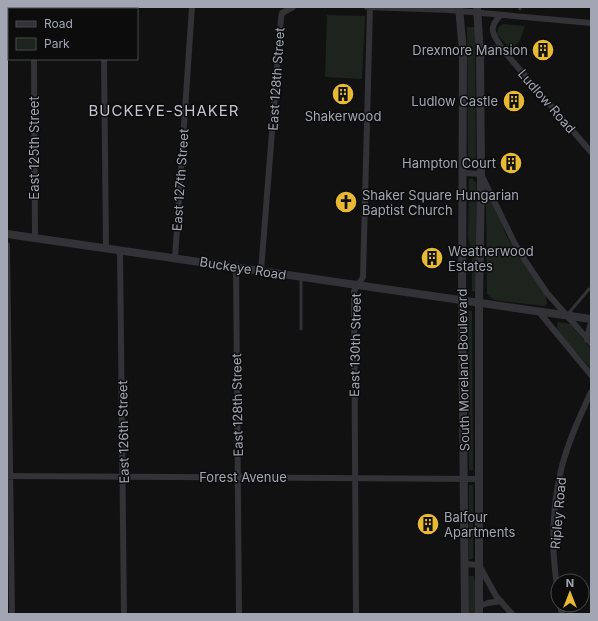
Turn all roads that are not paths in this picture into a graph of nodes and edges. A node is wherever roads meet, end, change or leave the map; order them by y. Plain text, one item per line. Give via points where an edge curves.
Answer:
1 (192, 7) edge
2 (368, 7) edge
3 (290, 8) edge
4 (459, 9) edge
5 (478, 10) edge
6 (500, 16) junction
7 (591, 23) edge
8 (503, 50) junction
9 (480, 56) junction
10 (34, 60) edge
11 (104, 60) edge
12 (591, 152) edge
13 (464, 173) junction
14 (481, 174) junction
15 (7, 234) edge
16 (35, 238) junction
17 (7, 245) edge
18 (106, 248) junction
19 (120, 250) junction
20 (175, 258) junction
21 (236, 267) junction
22 (261, 271) junction
23 (301, 277) junction
24 (357, 285) junction
25 (589, 289) dead end
26 (462, 301) junction
27 (479, 303) junction
28 (539, 312) junction
29 (567, 316) junction
30 (591, 319) edge
31 (591, 326) edge
32 (301, 329) dead end
33 (589, 341) edge
34 (591, 374) edge
35 (591, 392) edge
36 (9, 476) edge
37 (124, 478) junction
38 (237, 478) junction
39 (355, 478) junction
40 (464, 479) junction
41 (479, 479) junction
42 (465, 564) junction
43 (479, 565) junction
44 (556, 573) edge
45 (501, 602) junction
46 (479, 610) edge
47 (12, 614) edge
48 (124, 614) edge
49 (239, 614) edge
50 (356, 614) edge
51 (465, 614) edge
52 (512, 614) edge

1 - 20 street, East 127th Street
2 - 4 street
2 - 24 street, East 130th Street via 363,277
3 - 22 street, East 128th Street via 282,13 281,18
4 - 5 street
4 - 13 street, South Moreland Boulevard via 463,52
5 - 6 street
5 - 9 street, South Moreland Boulevard
6 - 7 street
6 - 8 street, Ludlow Road via 494,22 492,31
8 - 9 street via 490,48
8 - 12 street, Ludlow Road
9 - 14 street, South Moreland Boulevard
10 - 16 street, East 125th Street
11 - 18 street
13 - 14 street
13 - 26 street, South Moreland Boulevard
14 - 27 street, South Moreland Boulevard
14 - 29 street via 524,259 547,293
15 - 16 street, Buckeye Road
16 - 18 street, Buckeye Road
17 - 36 street
18 - 19 street, Buckeye Road
19 - 20 street, Buckeye Road
19 - 37 street, East 126th Street
20 - 21 street, Buckeye Road
21 - 22 street, Buckeye Road
21 - 38 street, East 128th Street
22 - 23 street, Buckeye Road
23 - 24 street, Buckeye Road
23 - 32 lane
24 - 26 street, Buckeye Road
24 - 39 street, East 130th Street via 354,291
25 - 29 lane
26 - 27 street, Buckeye Road
26 - 40 street, South Moreland Boulevard
27 - 28 street, Buckeye Road
27 - 41 street, South Moreland Boulevard
28 - 29 street, Buckeye Road
28 - 34 street
29 - 30 street, Buckeye Road
29 - 33 street
31 - 33 street
35 - 44 street, Ripley Road via 574,430 562,467 556,499
36 - 37 street, Forest Avenue
36 - 47 street
37 - 38 street, Forest Avenue
37 - 48 street, East 126th Street
38 - 39 street, Forest Avenue
38 - 49 street, East 128th Street
39 - 40 street, Forest Avenue
39 - 50 street, East 130th Street
40 - 41 street, Forest Avenue
40 - 42 street, South Moreland Boulevard
41 - 43 street, South Moreland Boulevard
42 - 43 street
42 - 51 street, South Moreland Boulevard
43 - 45 street via 486,581
43 - 46 street, South Moreland Boulevard
45 - 46 street via 488,603
45 - 52 street

